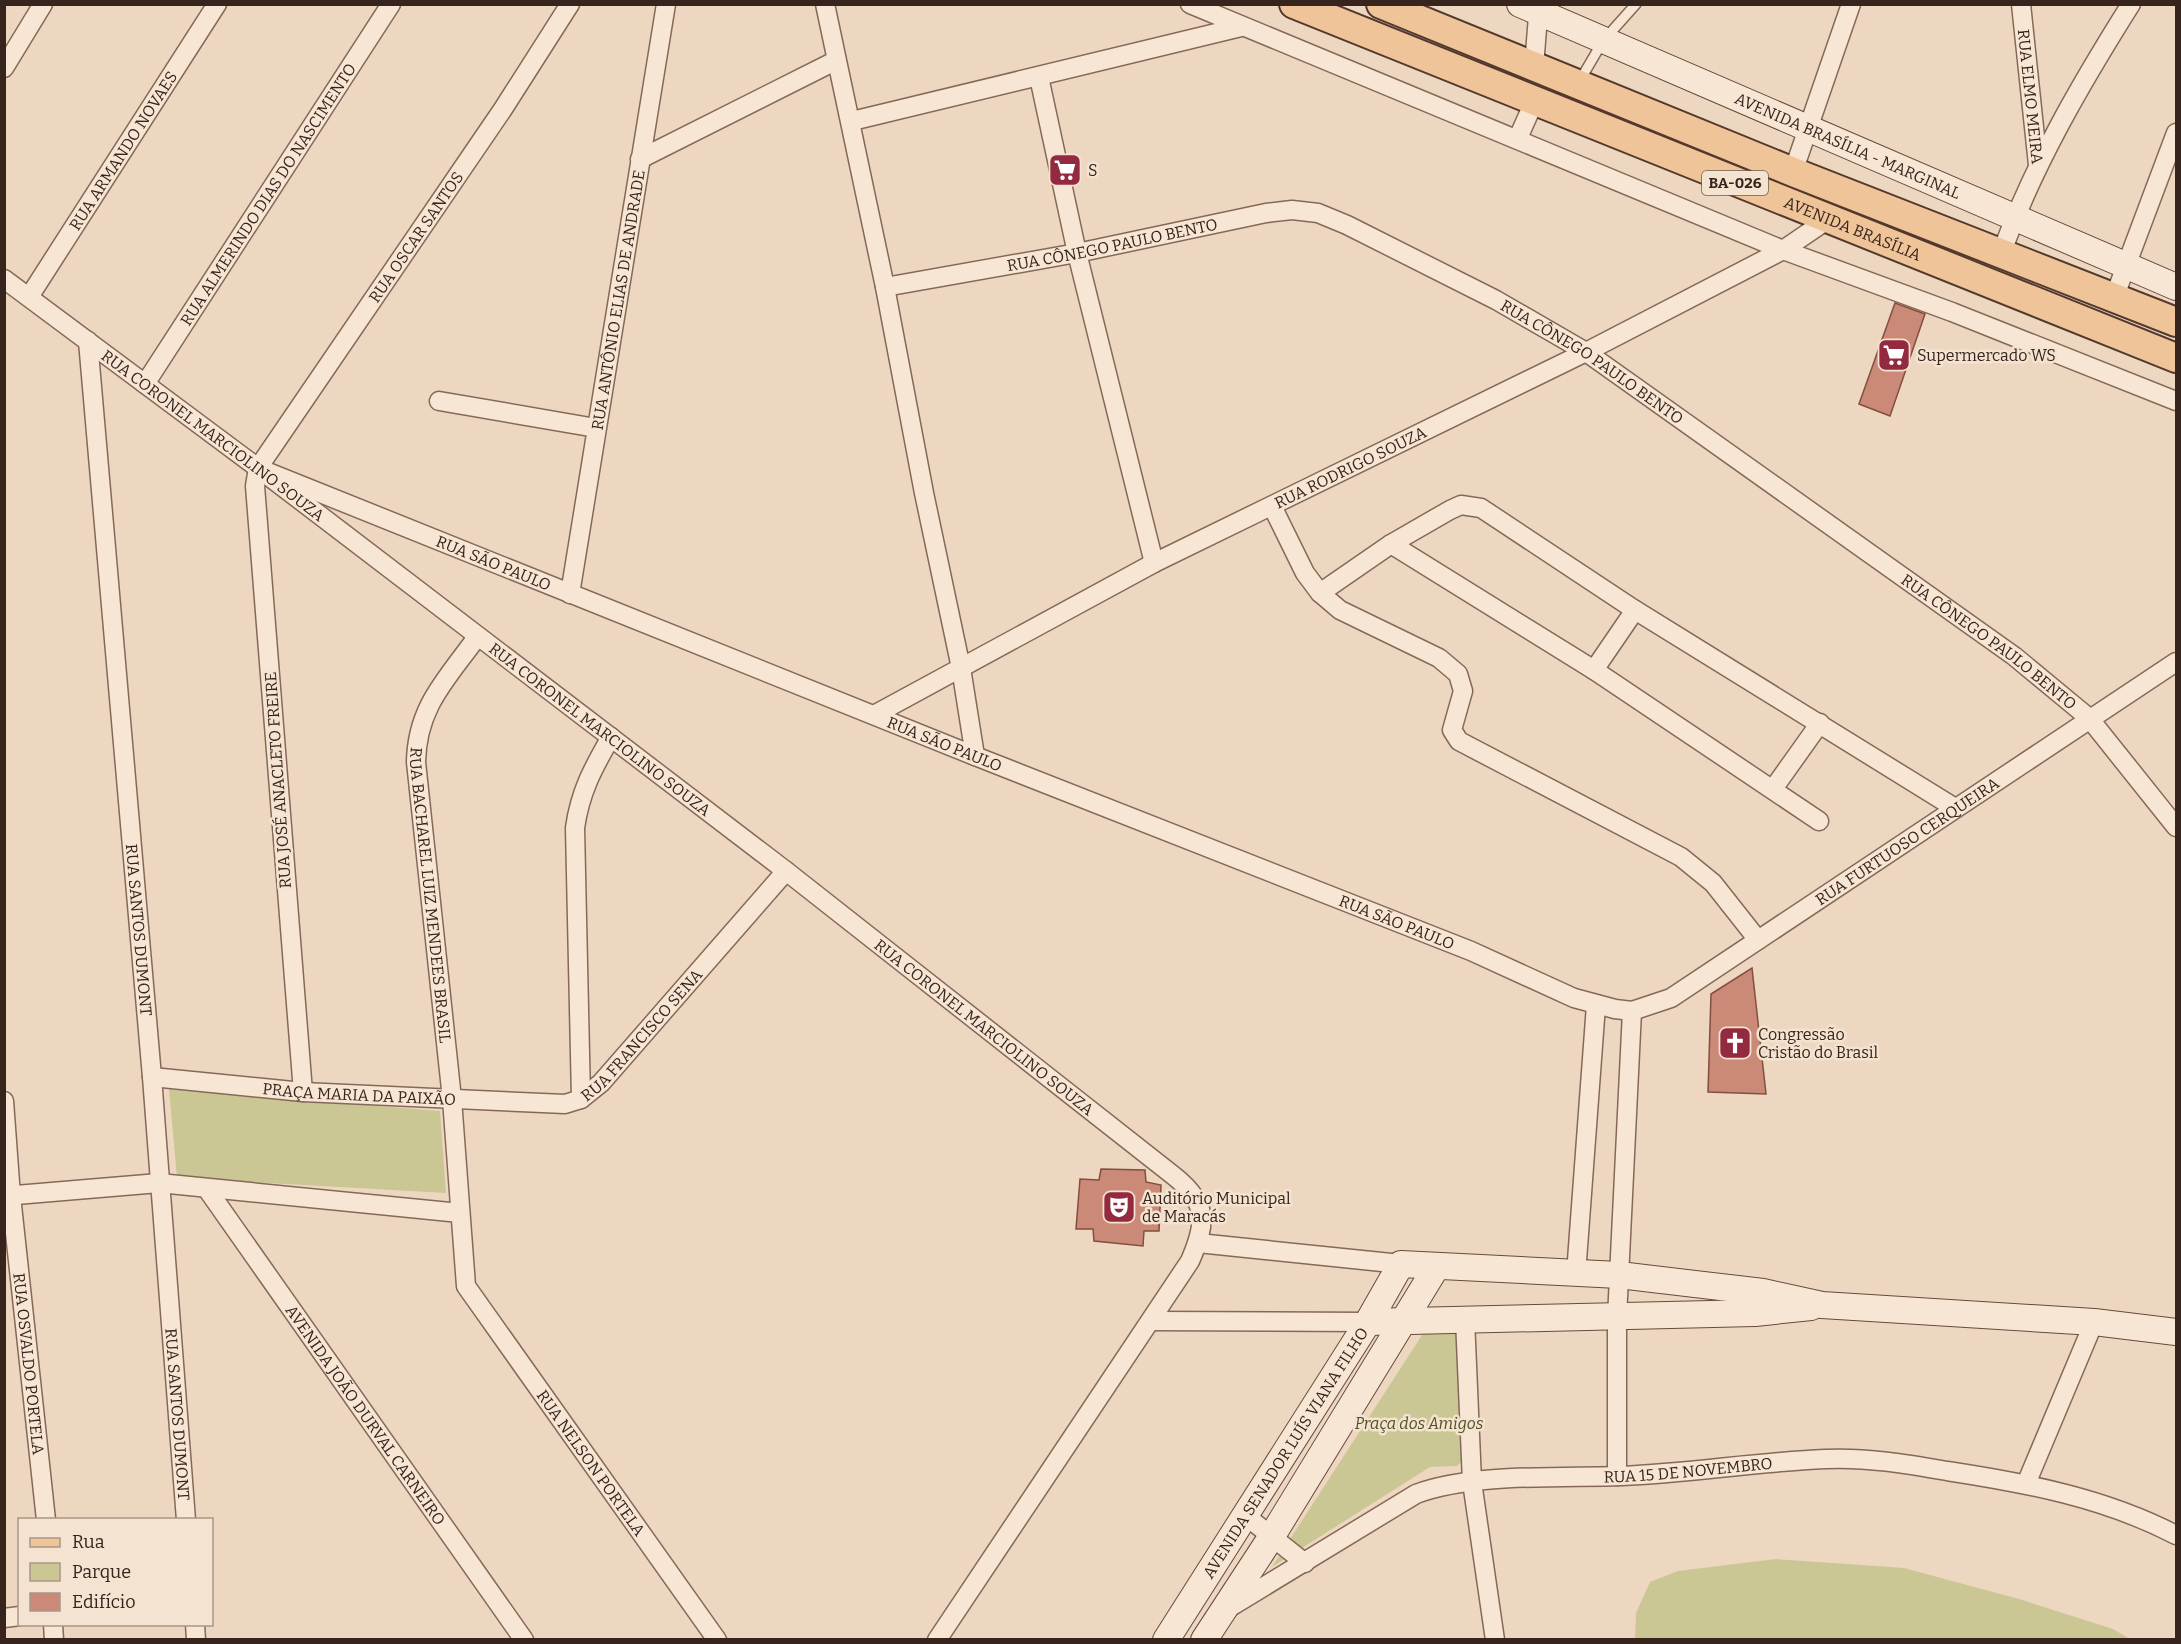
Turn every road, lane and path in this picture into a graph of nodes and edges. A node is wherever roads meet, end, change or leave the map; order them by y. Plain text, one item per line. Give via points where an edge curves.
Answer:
1 (43, 4) edge
2 (217, 4) edge
3 (391, 4) edge
4 (570, 4) edge
5 (666, 4) edge
6 (825, 4) edge
7 (1190, 4) edge
8 (1294, 4) edge
9 (1381, 4) edge
10 (1636, 4) edge
11 (1851, 4) edge
12 (2021, 4) edge
13 (2131, 4) edge
14 (1533, 7) edge
15 (1423, 22) junction
16 (1241, 27) junction
17 (1603, 41) junction
18 (1412, 54) junction
19 (835, 61) junction
20 (1534, 66) junction
21 (4, 68) edge
22 (1039, 77) junction
23 (1578, 84) junction
24 (1534, 102) junction
25 (852, 121) junction
26 (1810, 128) junction
27 (2176, 133) edge
28 (1518, 138) junction
29 (640, 159) junction
30 (2038, 165) junction
31 (1794, 172) junction
32 (2015, 217) junction
33 (1827, 220) junction
34 (1783, 250) junction
35 (1077, 253) junction
36 (2001, 254) junction
37 (2127, 266) junction
38 (4, 279) edge
39 (2176, 286) edge
40 (885, 287) junction
41 (29, 297) junction
42 (2114, 298) junction
43 (2176, 322) edge
44 (88, 342) junction
45 (1586, 352) junction
46 (2176, 358) edge
47 (145, 384) junction
48 (439, 401) dead end
49 (2176, 401) edge
50 (596, 428) junction
51 (258, 468) junction
52 (1272, 506) junction
53 (1391, 544) junction
54 (1154, 563) junction
55 (1320, 593) junction
56 (570, 594) junction
57 (1635, 610) junction
58 (477, 637) junction
59 (2176, 662) edge
60 (961, 668) junction
61 (1594, 670) junction
62 (874, 715) junction
63 (2089, 718) junction
64 (1820, 723) junction
65 (611, 737) junction
66 (975, 756) junction
67 (1773, 789) junction
68 (1955, 808) junction
69 (1819, 821) dead end
70 (2176, 827) edge
71 (786, 871) junction
72 (1758, 940) junction
73 (1596, 1005) junction
74 (1632, 1011) junction
75 (152, 1077) junction
76 (303, 1092) junction
77 (452, 1098) junction
78 (581, 1099) junction
79 (4, 1101) edge
80 (159, 1183) junction
81 (207, 1189) junction
82 (8, 1196) edge
83 (460, 1213) junction
84 (1198, 1243) junction
85 (1401, 1264) junction
86 (1437, 1266) junction
87 (1576, 1274) junction
88 (1619, 1275) junction
89 (466, 1286) joint
90 (1822, 1305) junction
91 (1617, 1318) junction
92 (1465, 1319) junction
93 (1151, 1320) junction
94 (1403, 1321) junction
95 (1368, 1322) junction
96 (2094, 1322) junction
97 (2175, 1330) edge
98 (1617, 1476) junction
99 (1472, 1482) junction
100 (2026, 1484) junction
101 (1246, 1516) junction
102 (46, 1518) edge
103 (186, 1518) edge
104 (2176, 1535) edge
105 (1272, 1536) junction
106 (1305, 1563) junction
107 (1222, 1611) junction
108 (1489, 1637) edge
109 (524, 1640) edge
110 (717, 1640) edge
111 (937, 1640) edge
112 (1166, 1640) edge
113 (1204, 1640) edge

1 - 21 street
2 - 41 street, RUA ARMANDO NOVAES
3 - 47 street, RUA ALMERINDO DIAS DO NASCIMENTO
4 - 51 street, RUA OSCAR SANTOS
5 - 29 street, RUA ANTÔNIO ELIAS DE ANDRADE
6 - 19 street
7 - 16 street
8 - 18 main road, AVENIDA BRASÍLIA / BA-026
9 - 15 main road, AVENIDA BRASÍLIA / BA-026
10 - 17 lane
11 - 26 street
12 - 30 street, RUA ELMO MEIRA
13 - 30 street via 2074,94
14 - 17 main road, AVENIDA BRASÍLIA - MARGINAL
14 - 20 street
15 - 18 main road
15 - 20 main road, AVENIDA BRASÍLIA / BA-026
16 - 22 street
16 - 28 street
17 - 23 lane
17 - 26 main road, AVENIDA BRASÍLIA - MARGINAL
18 - 24 main road, AVENIDA BRASÍLIA / BA-026
19 - 25 street
19 - 29 street
20 - 23 main road, AVENIDA BRASÍLIA / BA-026
22 - 25 street
22 - 35 street
23 - 31 main road, AVENIDA BRASÍLIA / BA-026
24 - 28 street
24 - 33 main road, AVENIDA BRASÍLIA / BA-026
25 - 40 street
26 - 31 street
26 - 32 main road, AVENIDA BRASÍLIA - MARGINAL
27 - 37 street
28 - 34 street
29 - 50 street, RUA ANTÔNIO ELIAS DE ANDRADE
30 - 32 street, RUA ELMO MEIRA
31 - 36 main road, AVENIDA BRASÍLIA / BA-026
32 - 36 street, RUA ELMO MEIRA
32 - 37 main road, AVENIDA BRASÍLIA - MARGINAL
33 - 34 street, RUA RODRIGO SOUZA
33 - 46 main road, AVENIDA BRASÍLIA / BA-026
34 - 45 street, RUA RODRIGO SOUZA
34 - 49 street
35 - 40 street, RUA CÔNEGO PAULO BENTO
35 - 45 street, RUA CÔNEGO PAULO BENTO via 1266,213 1318,213 1515,310
35 - 54 street
36 - 42 main road, AVENIDA BRASÍLIA / BA-026
37 - 39 main road, AVENIDA BRASÍLIA - MARGINAL
37 - 42 street
38 - 41 street, RUA CORONEL MARCIOLINO SOUZA
40 - 60 street
41 - 44 street, RUA CORONEL MARCIOLINO SOUZA
42 - 43 main road, AVENIDA BRASÍLIA / BA-026
44 - 47 street, RUA CORONEL MARCIOLINO SOUZA
44 - 75 street, RUA SANTOS DUMONT
45 - 52 street, RUA RODRIGO SOUZA
45 - 63 street, RUA CÔNEGO PAULO BENTO via 2014,656
47 - 51 street, RUA CORONEL MARCIOLINO SOUZA
48 - 50 street
50 - 56 street, RUA ANTÔNIO ELIAS DE ANDRADE
51 - 56 street, RUA SÃO PAULO
51 - 58 street, RUA CORONEL MARCIOLINO SOUZA
51 - 76 street, RUA JOSÉ ANACLETO FREIRE via 255,486
52 - 54 street, RUA RODRIGO SOUZA
52 - 55 street via 1295,555
53 - 55 street
53 - 57 street via 1450,510 1471,505 1491,514
53 - 61 street
54 - 60 street, RUA RODRIGO SOUZA
55 - 72 street via 1340,610 1439,658 1458,674 1463,691 1452,730 1459,741 1681,857 1713,883
56 - 62 street, RUA SÃO PAULO
57 - 61 street
57 - 64 street
58 - 65 street, RUA CORONEL MARCIOLINO SOUZA
58 - 77 street, RUA BACHAREL LUIZ MENDEES BRASIL via 430,702 416,740
59 - 63 street, RUA FURTUOSO CERQUEIRA
60 - 62 street, RUA RODRIGO SOUZA
60 - 66 street
61 - 67 street
62 - 66 street, RUA SÃO PAULO
63 - 68 street, RUA FURTUOSO CERQUEIRA
63 - 70 street, RUA CÔNEGO PAULO BENTO
64 - 67 street
64 - 68 street
65 - 71 street, RUA CORONEL MARCIOLINO SOUZA
65 - 78 street via 587,778 578,801 575,828
66 - 73 street, RUA SÃO PAULO via 1471,951
67 - 69 street
68 - 72 street, RUA FURTUOSO CERQUEIRA
71 - 78 street, RUA FRANCISCO SENA via 619,1064
71 - 84 street, RUA CORONEL MARCIOLINO SOUZA via 1189,1188 1201,1210 1203,1223
72 - 74 street, RUA FURTUOSO CERQUEIRA via 1671,998
73 - 74 street, RUA SÃO PAULO
73 - 87 street
74 - 88 street
75 - 76 street, PRAÇA MARIA DA PAIXÃO
75 - 80 street, RUA SANTOS DUMONT
76 - 77 street, PRAÇA MARIA DA PAIXÃO
77 - 78 street, RUA FRANCISCO SENA via 549,1105
77 - 83 street, PRAÇA MARIA DA PAIXÃO
79 - 82 street, RUA OSVALDO PORTELA
80 - 81 street
80 - 82 street
80 - 103 street, RUA SANTOS DUMONT
81 - 83 street
81 - 109 street, AVENIDA JOÃO DURVAL CARNEIRO
82 - 102 street, RUA OSVALDO PORTELA
83 - 89 street, PRAÇA MARIA DA PAIXÃO
84 - 85 street
84 - 93 street
85 - 86 main road
85 - 95 main road, AVENIDA SENADOR LUÍS VIANA FILHO
86 - 87 main road
86 - 94 main road, AVENIDA SENADOR LUÍS VIANA FILHO
87 - 88 main road
88 - 90 main road via 1772,1294
88 - 91 street
89 - 110 street, RUA NELSON PORTELA
90 - 91 main road via 1785,1312
90 - 96 main road
91 - 92 main road
91 - 98 street
92 - 94 main road
92 - 99 street
93 - 95 street
93 - 111 street
94 - 95 main road
94 - 105 main road, AVENIDA SENADOR LUÍS VIANA FILHO
95 - 101 main road, AVENIDA SENADOR LUÍS VIANA FILHO
96 - 97 main road
96 - 100 street
98 - 99 street, RUA 15 DE NOVEMBRO
98 - 100 street, RUA 15 DE NOVEMBRO via 1826,1459 1903,1464
99 - 106 street, RUA 15 DE NOVEMBRO via 1441,1485 1416,1494
99 - 108 street
100 - 104 street, RUA 15 DE NOVEMBRO via 2144,1518
101 - 105 street
101 - 112 main road, AVENIDA SENADOR LUÍS VIANA FILHO
105 - 106 street
105 - 107 main road, AVENIDA SENADOR LUÍS VIANA FILHO
106 - 107 street, RUA 15 DE NOVEMBRO
107 - 113 main road, AVENIDA SENADOR LUÍS VIANA FILHO

